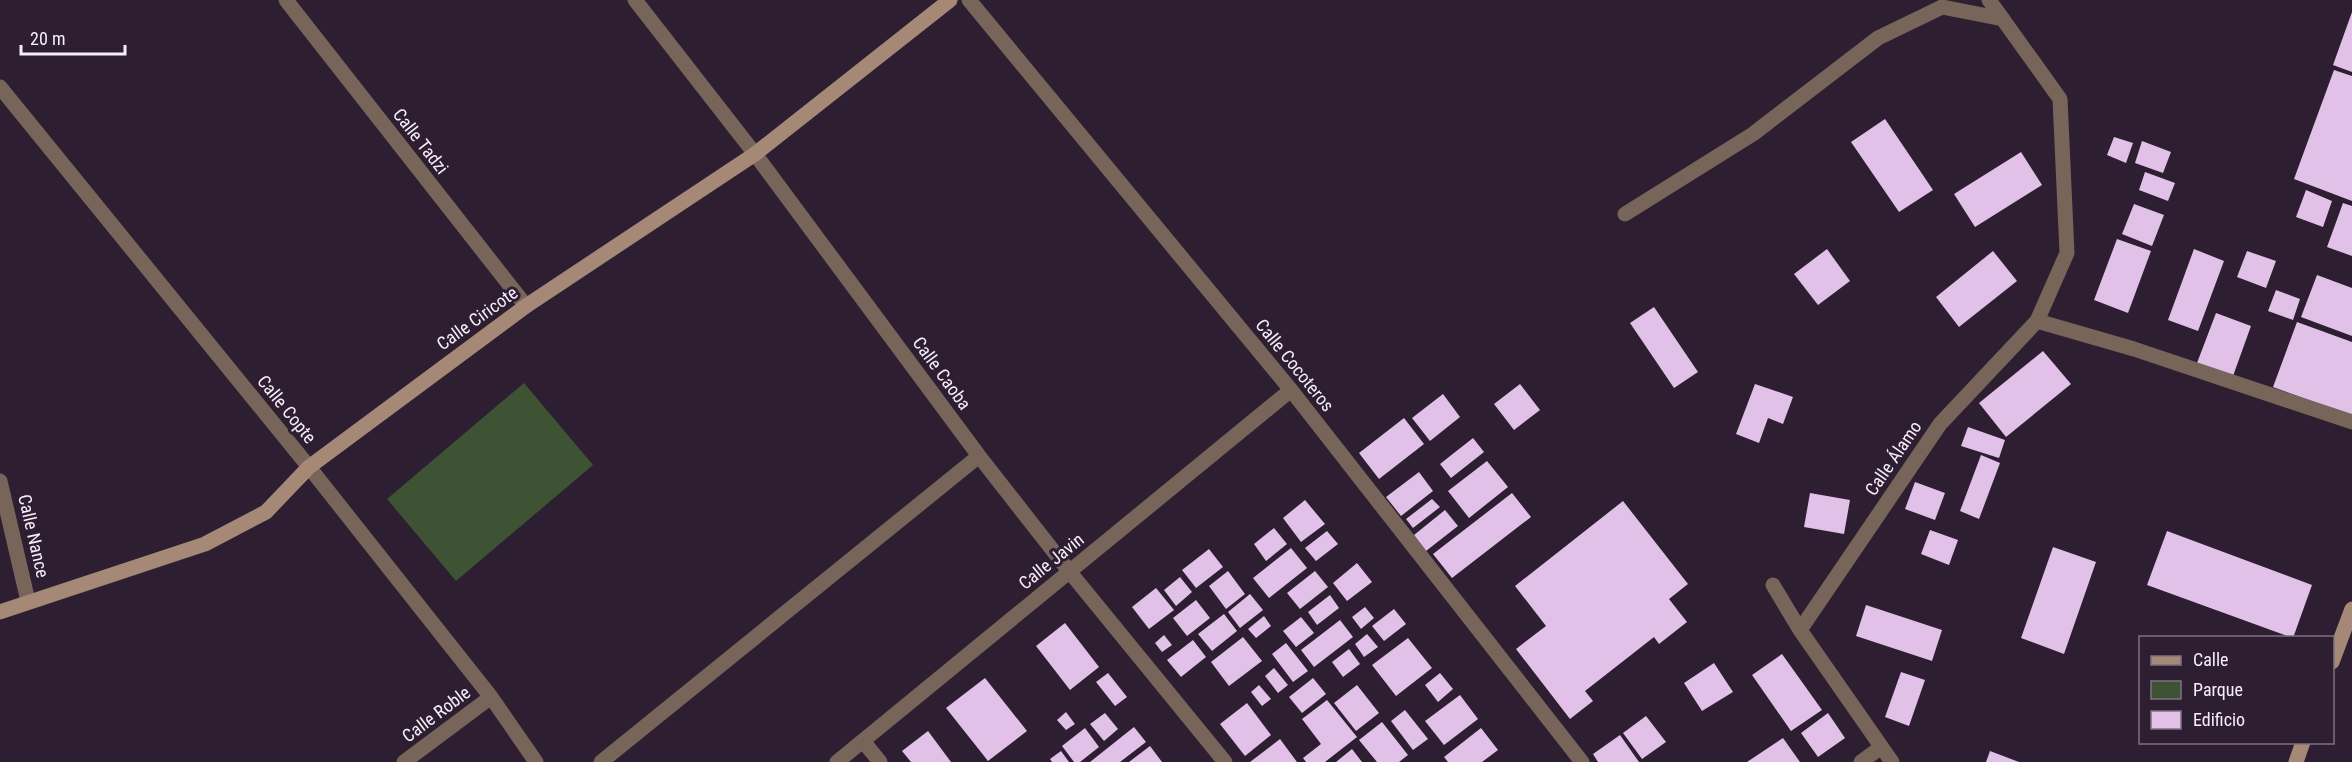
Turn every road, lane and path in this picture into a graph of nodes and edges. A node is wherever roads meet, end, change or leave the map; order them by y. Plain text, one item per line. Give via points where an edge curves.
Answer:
1 (286, 0) edge
2 (635, 0) edge
3 (950, 0) edge
4 (969, 0) edge
5 (1989, 0) edge
6 (2003, 20) junction
7 (0, 87) edge
8 (755, 154) junction
9 (1625, 214) dead end
10 (526, 306) junction
11 (2037, 321) junction
12 (1291, 390) junction
13 (2352, 422) edge
14 (979, 456) junction
15 (309, 467) junction
16 (0, 481) edge
17 (1069, 571) junction
18 (1773, 585) dead end
19 (28, 601) junction
20 (2352, 609) edge
21 (0, 612) edge
22 (1800, 630) junction
23 (2334, 657) edge
24 (491, 697) junction
25 (862, 741) junction
26 (2302, 744) edge
27 (1881, 748) junction
28 (404, 762) edge
29 (537, 762) edge
30 (601, 762) edge
31 (837, 762) edge
32 (880, 762) edge
33 (1225, 762) edge
34 (1582, 762) edge
35 (1861, 762) edge
36 (1892, 762) edge
37 (2296, 762) edge

1 - 10 street, Calle Tadzi
2 - 8 street, Calle Caoba
3 - 8 street, Calle Ciricote
4 - 12 street, Calle Cocoteros
5 - 6 street, Calle Álamo
6 - 9 street via 1942,7 1878,38 1753,135
6 - 11 street, Calle Álamo via 2060,99 2067,253
7 - 15 street, Calle Copte
8 - 10 street, Calle Ciricote
8 - 14 street, Calle Caoba
10 - 15 street, Calle Ciricote
11 - 13 street
11 - 22 street, Calle Álamo via 1940,424
12 - 17 street, Calle Javin
12 - 34 street, Calle Cocoteros
14 - 17 street, Calle Caoba
14 - 30 street
15 - 19 street, Calle Ciricote via 266,512 205,544
15 - 24 street, Calle Copte
16 - 19 street, Calle Nance
17 - 25 street, Calle Javin
17 - 33 street, Calle Caoba
18 - 22 street
19 - 21 street, Calle Ciricote
20 - 23 street
22 - 27 street
24 - 28 street, Calle Roble
24 - 29 street, Calle Copte
25 - 31 street, Calle Javin
25 - 32 street
26 - 37 street
27 - 35 street
27 - 36 street

